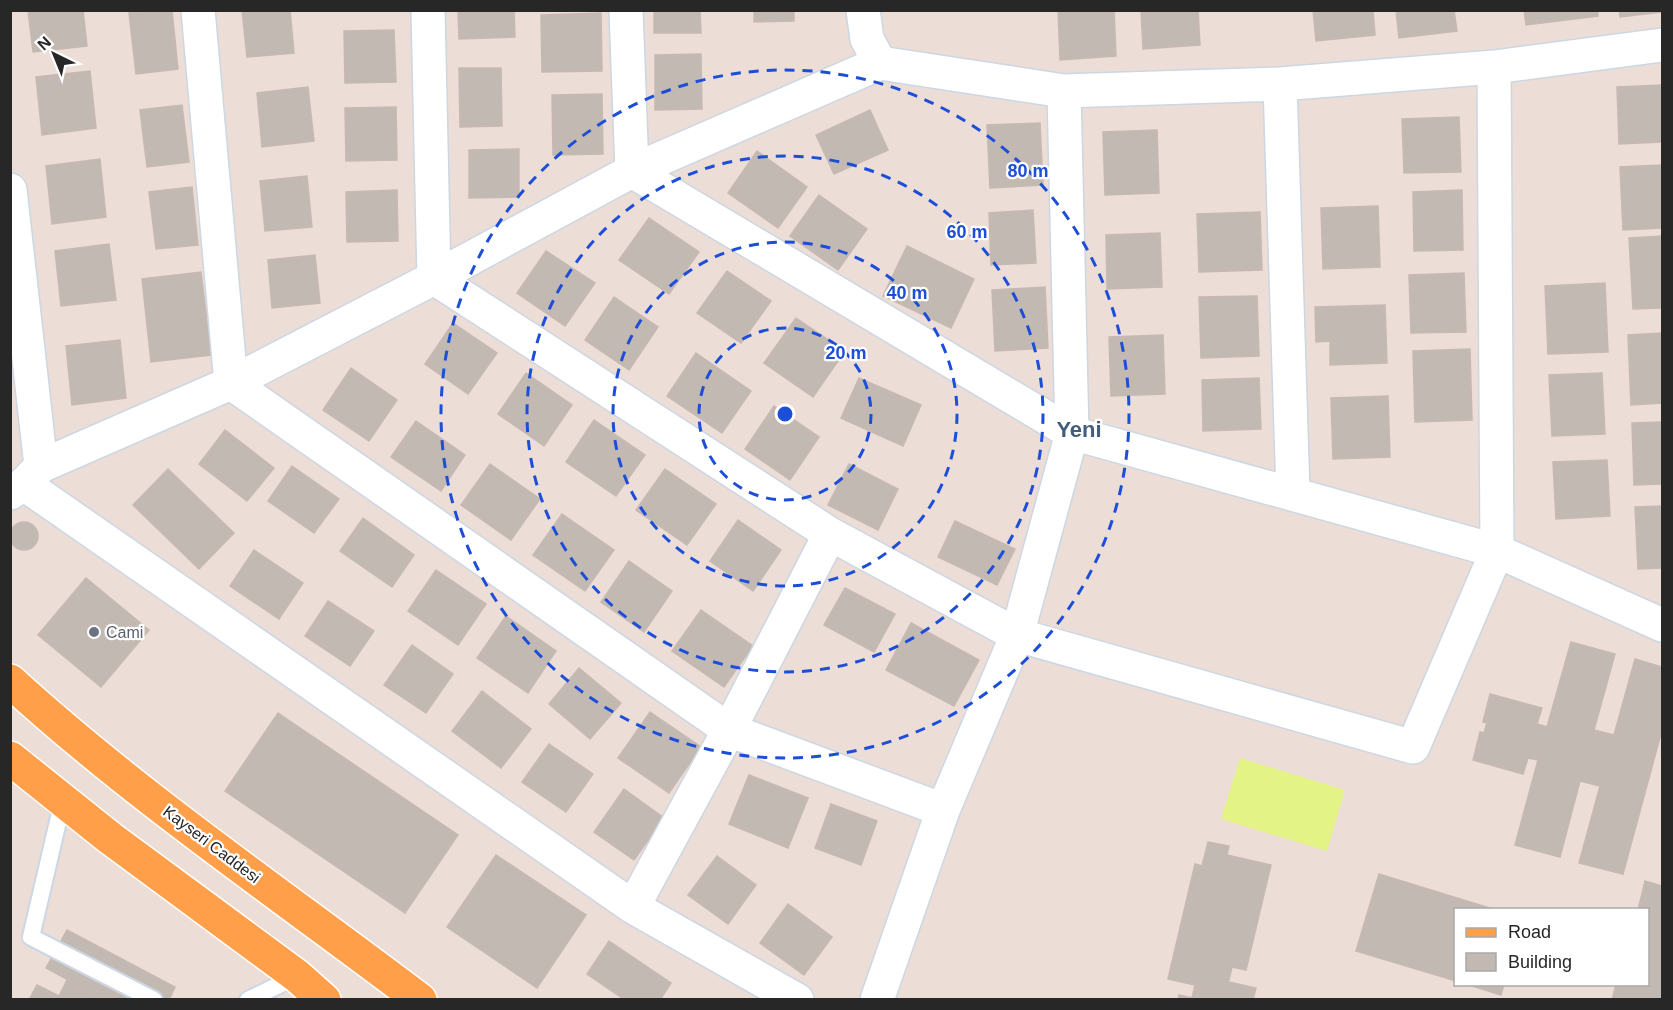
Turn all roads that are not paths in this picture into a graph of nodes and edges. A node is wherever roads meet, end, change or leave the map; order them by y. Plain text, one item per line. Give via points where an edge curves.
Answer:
1 (198, 10) edge
2 (428, 10) edge
3 (627, 10) edge
4 (863, 10) edge
5 (1662, 45) edge
6 (880, 63) junction
7 (1494, 67) junction
8 (1280, 84) junction
9 (1064, 92) junction
10 (632, 171) junction
11 (10, 190) edge
12 (434, 278) junction
13 (231, 383) junction
14 (1072, 433) junction
15 (25, 481) edge
16 (1293, 493) junction
17 (830, 534) junction
18 (1497, 551) junction
19 (1662, 625) edge
20 (1017, 635) junction
21 (10, 681) edge
22 (729, 730) junction
23 (10, 758) edge
24 (63, 800) junction
25 (943, 810) junction
26 (633, 907) junction
27 (297, 976) junction
28 (154, 999) edge
29 (248, 999) edge
30 (324, 999) edge
31 (420, 999) edge
32 (797, 999) edge
33 (877, 999) edge

1 - 13 street
2 - 12 street
3 - 10 street
4 - 6 street via 867,39
5 - 7 street
6 - 9 street
6 - 10 street
7 - 8 street
7 - 18 street
8 - 9 street
8 - 16 street
9 - 14 street
10 - 12 street
10 - 14 street
11 - 15 street
12 - 13 street
12 - 17 street
13 - 15 street
13 - 22 street
14 - 16 street
14 - 20 street
15 - 26 street
16 - 18 street
17 - 20 street
17 - 22 street
18 - 19 street
18 - 20 street via 1413,747
20 - 25 street
21 - 31 main road, Kayseri Caddesi via 134,785
22 - 25 street
22 - 26 street
23 - 24 main road
24 - 27 main road
24 - 28 lane via 31,937
25 - 33 street
26 - 32 street
27 - 29 lane
27 - 30 main road

